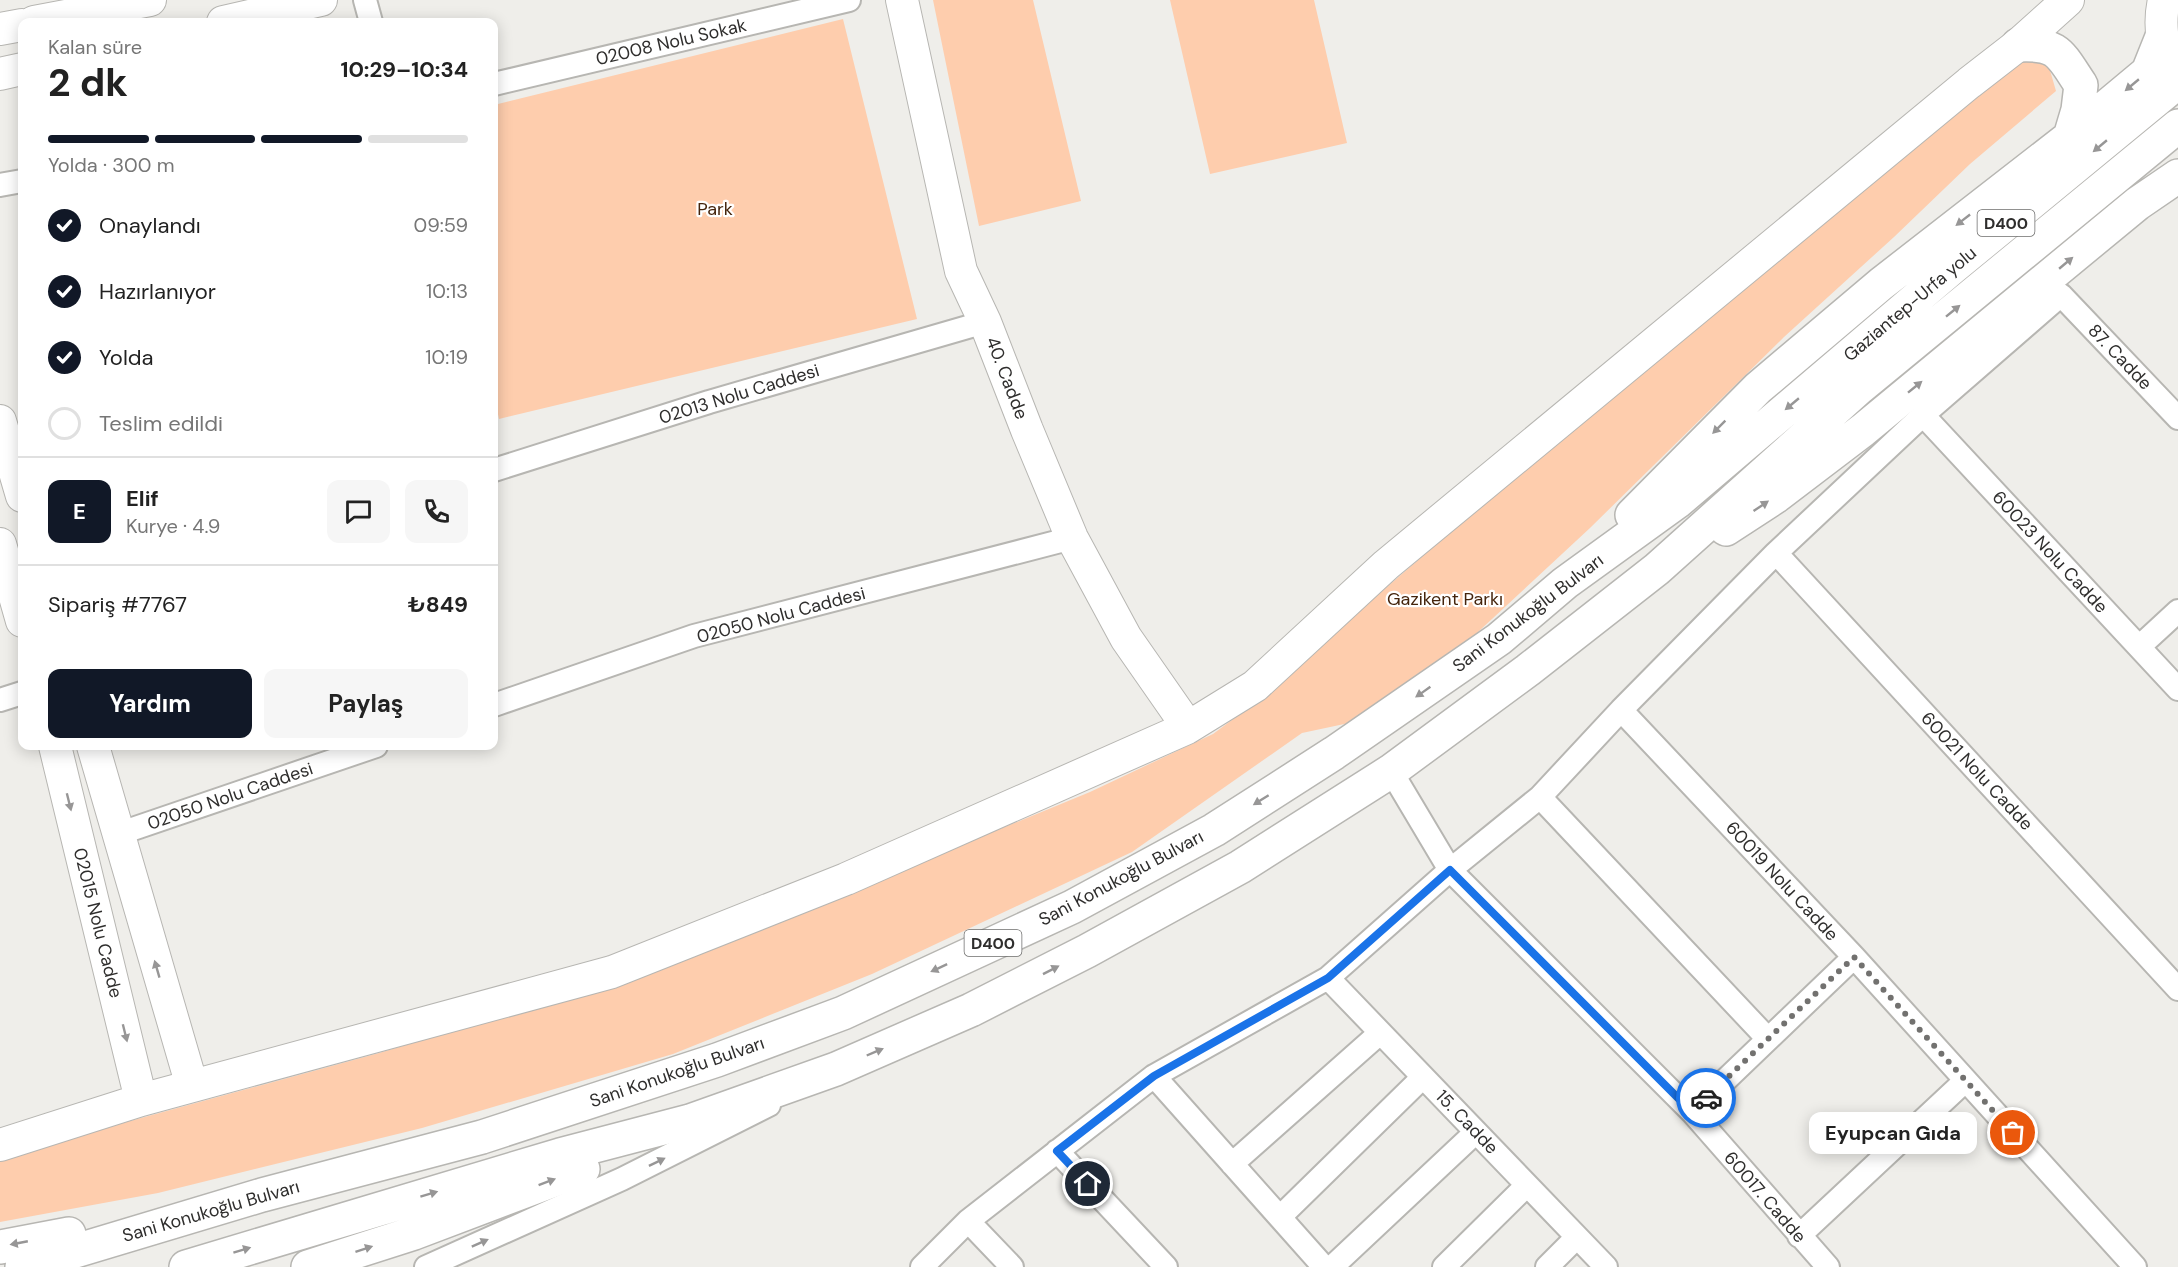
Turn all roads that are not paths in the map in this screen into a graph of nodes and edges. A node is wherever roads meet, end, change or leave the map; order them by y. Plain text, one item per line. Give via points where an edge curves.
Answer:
1 (150, 0) edge
2 (321, 0) edge
3 (365, 0) edge
4 (849, 0) edge
5 (902, 0) edge
6 (2068, 0) edge
7 (2163, 1) edge
8 (55, 18) edge
9 (241, 18) edge
10 (370, 18) edge
11 (18, 26) edge
12 (0, 28) edge
13 (2162, 37) junction
14 (2018, 45) junction
15 (18, 70) edge
16 (0, 74) edge
17 (2178, 80) edge
18 (498, 83) edge
19 (2178, 126) edge
20 (2070, 137) junction
21 (2178, 176) edge
22 (18, 183) edge
23 (0, 185) edge
24 (985, 322) junction
25 (1848, 377) junction
26 (1923, 416) junction
27 (2178, 418) edge
28 (0, 421) edge
29 (498, 470) edge
30 (18, 482) edge
31 (1072, 538) junction
32 (0, 544) edge
33 (1776, 553) junction
34 (1657, 569) junction
35 (1565, 583) junction
36 (6, 584) edge
37 (2178, 611) edge
38 (18, 612) edge
39 (2139, 647) junction
40 (2178, 689) edge
41 (18, 694) edge
42 (0, 700) edge
43 (498, 704) edge
44 (1621, 710) junction
45 (1188, 727) junction
46 (56, 750) edge
47 (94, 750) edge
48 (364, 750) edge
49 (1391, 771) junction
50 (1540, 797) junction
51 (118, 834) junction
52 (1450, 870) junction
53 (1854, 957) junction
54 (1328, 978) junction
55 (2178, 989) edge
56 (1380, 1033) junction
57 (1768, 1039) junction
58 (836, 1069) junction
59 (1154, 1076) junction
60 (1423, 1077) junction
61 (1965, 1081) junction
62 (192, 1086) junction
63 (141, 1100) junction
64 (1692, 1112) junction
65 (690, 1121) junction
66 (1476, 1132) junction
67 (0, 1145) edge
68 (1057, 1151) junction
69 (1232, 1164) junction
70 (1527, 1185) junction
71 (262, 1195) junction
72 (1280, 1217) junction
73 (968, 1221) junction
74 (1799, 1236) junction
75 (1577, 1237) junction
76 (0, 1247) edge
77 (22, 1267) edge
78 (186, 1267) edge
79 (308, 1267) edge
80 (426, 1267) edge
81 (922, 1267) edge
82 (1012, 1267) edge
83 (1166, 1267) edge
84 (1324, 1267) edge
85 (1332, 1267) edge
86 (1444, 1267) edge
87 (1547, 1267) edge
88 (1606, 1267) edge
89 (1828, 1267) edge
90 (2135, 1267) edge

1 - 8 street
2 - 9 street
3 - 10 street
4 - 18 street, 02008 Nolu Sokak
5 - 24 street, 40. Cadde via 961,271
6 - 14 street
7 - 13 street
11 - 12 street
13 - 17 street
13 -> 20 highway via 2148,72
14 - 20 highway via 2038,44 2058,51 2081,85
14 - 45 street via 1386,565 1255,686
15 - 16 street
17 -> 25 highway, Gaziantep-Urfa yolu / D400
25 -> 19 highway, Gaziantep-Urfa yolu / D400
20 -> 35 highway via 1881,284 1758,388
34 -> 21 highway via 1775,497 1863,430 2137,204
22 - 23 street
24 - 29 street, 02013 Nolu Caddesi via 709,402
24 - 31 street, 40. Cadde
25 - 34 highway, D400
25 -> 35 highway, Sani Konukoğlu Bulvarı / D400
26 - 27 street, 87. Cadde via 2061,295
26 - 33 street
26 - 39 street, 60023 Nolu Cadde
28 - 30 street
31 - 43 street, 02050 Nolu Caddesi via 694,636
31 - 45 street, 40. Cadde via 1126,638
32 - 36 street
33 - 44 street
33 - 55 street, 60021 Nolu Cadde
34 - 49 highway, D400
35 -> 71 highway, Sani Konukoğlu Bulvarı / D400 via 1498,639 1334,753 1214,830 1072,907 843,1013 717,1060 483,1137
36 - 38 street
37 - 39 street
39 - 40 street, 60023 Nolu Cadde
41 - 42 street
44 - 50 street
44 - 53 street, 60019 Nolu Cadde
45 - 62 street via 846,879 612,972
46 -> 63 street, 02015 Nolu Cadde
47 - 51 street
48 - 51 street, 02050 Nolu Caddesi
49 - 52 street, 60017. Cadde
58 -> 49 highway, D400 via 971,1010 1087,951 1240,867
50 - 52 street
50 - 57 street
62 -> 51 street
52 - 54 street
52 - 64 street, 60017. Cadde
53 - 57 street
53 - 61 street, 60019 Nolu Cadde
54 - 56 street, 15. Cadde
54 - 59 street
56 - 60 street, 15. Cadde
56 - 69 street
57 - 64 street
58 - 65 highway, D400
80 -> 58 street via 736,1124
59 - 68 street
59 - 69 street
60 - 66 street, 15. Cadde
60 - 72 street
61 - 74 street
61 - 90 street, 60019 Nolu Cadde
62 - 63 street
63 - 67 street
64 - 74 street, 60017. Cadde
78 -> 65 highway, D400 via 560,1155
79 -> 65 highway via 414,1233 626,1152
66 - 70 street, 15. Cadde
66 - 85 street
68 - 73 street
68 - 83 street
69 - 72 street
70 - 75 street, 15. Cadde
70 - 86 street
71 -> 76 highway
71 - 77 highway, Sani Konukoğlu Bulvarı / D400
72 - 84 street
73 - 81 street
73 - 82 street
74 - 89 street, 60017. Cadde
75 - 87 street
75 - 88 street, 15. Cadde

